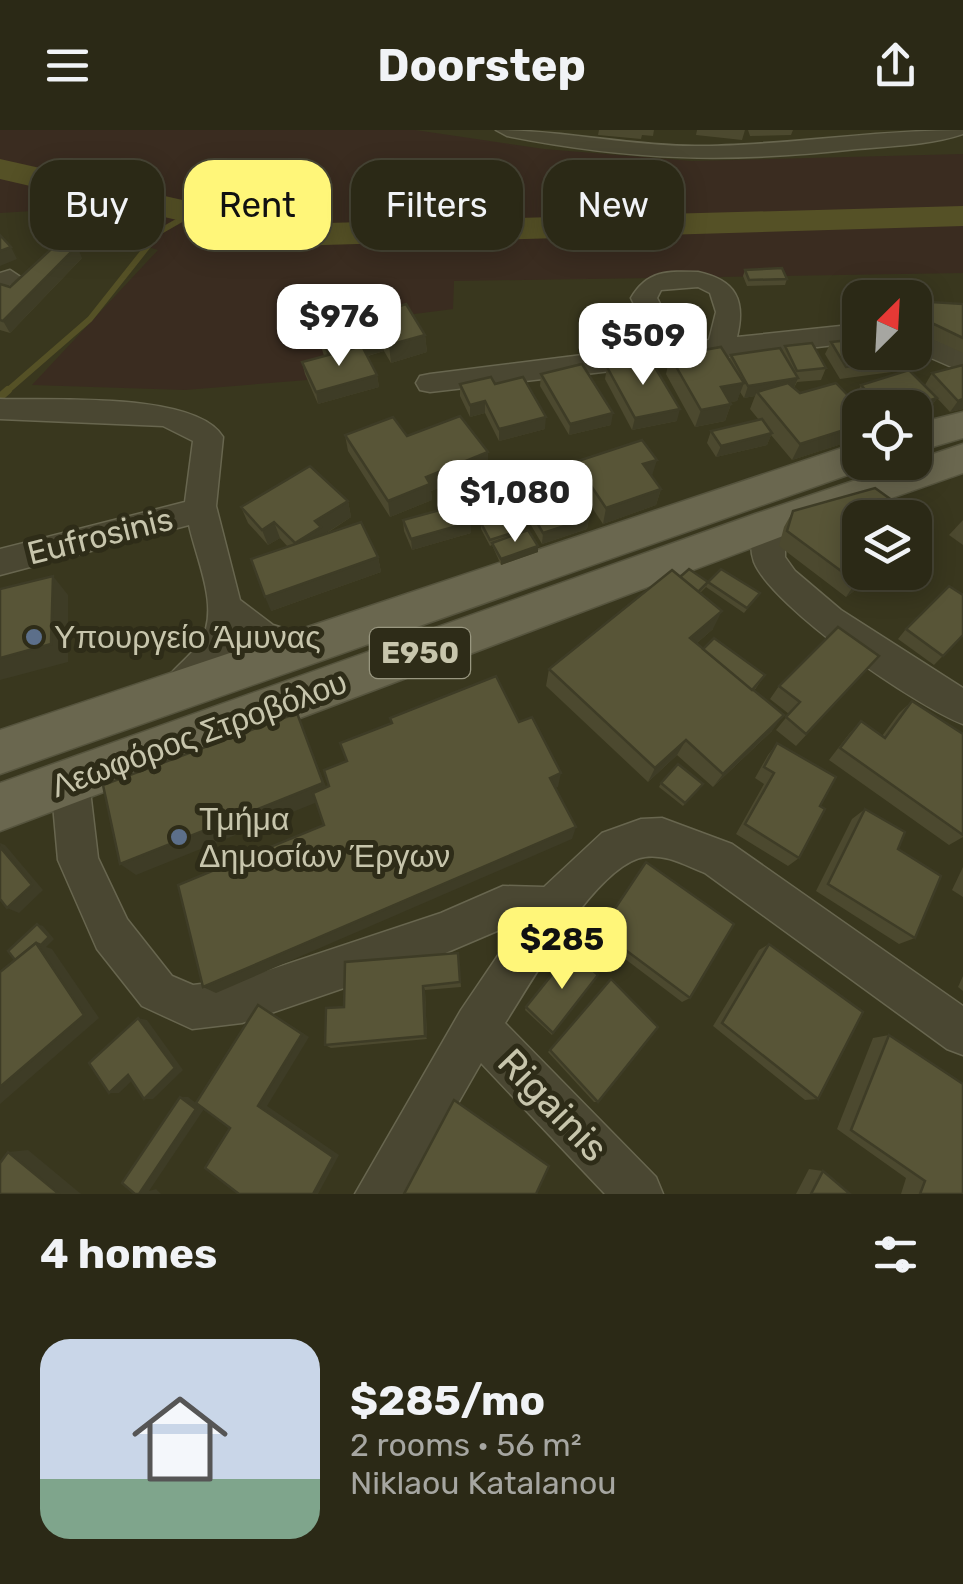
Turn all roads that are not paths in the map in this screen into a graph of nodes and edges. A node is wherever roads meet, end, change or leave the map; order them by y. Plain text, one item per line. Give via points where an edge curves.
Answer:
1 (507, 130) edge
2 (955, 130) edge
3 (684, 141) edge
4 (842, 336) edge
5 (721, 348) junction
6 (932, 348) edge
7 (672, 353) junction
8 (963, 363) edge
9 (430, 383) dead end
10 (1, 409) edge
11 (963, 425) edge
12 (932, 433) edge
13 (963, 458) edge
14 (842, 462) edge
15 (201, 510) junction
16 (769, 525) junction
17 (0, 562) edge
18 (226, 608) junction
19 (303, 648) junction
20 (176, 692) junction
21 (963, 708) edge
22 (0, 752) edge
23 (70, 782) junction
24 (0, 807) edge
25 (554, 909) junction
26 (476, 1026) junction
27 (963, 1033) edge
28 (379, 1194) edge
29 (639, 1194) edge

1 - 3 street via 604,148
2 - 3 street via 841,144
4 - 5 street
5 - 7 street
5 - 7 street via 729,306 722,290 710,281 678,279 652,284 644,298
6 - 8 street
7 - 9 street
10 - 15 street via 180,420 208,437
11 - 12 main road
13 - 16 main road, Λεωφόρος Στροβόλου / E950
14 - 19 main road, Λεωφόρος Στροβόλου / E950
15 - 17 street, Eufrosinis
15 - 18 street
16 - 21 street via 768,556 781,578 831,620
16 - 23 main road, Λεωφόρος Στροβόλου / E950
18 - 19 street via 252,633
18 - 20 street via 222,640 209,662
19 - 20 main road, Λεωφόρος Στροβόλου / E950
20 - 22 main road, Λεωφόρος Στροβόλου / E950
23 - 24 main road, Λεωφόρος Στροβόλου / E950
23 - 25 street via 78,860 112,934 157,992 192,1007 242,1002 502,907
25 - 26 street
25 - 27 street via 616,847 662,837 690,845 718,858
26 - 28 street, Rigainis
26 - 29 street, Rigainis

